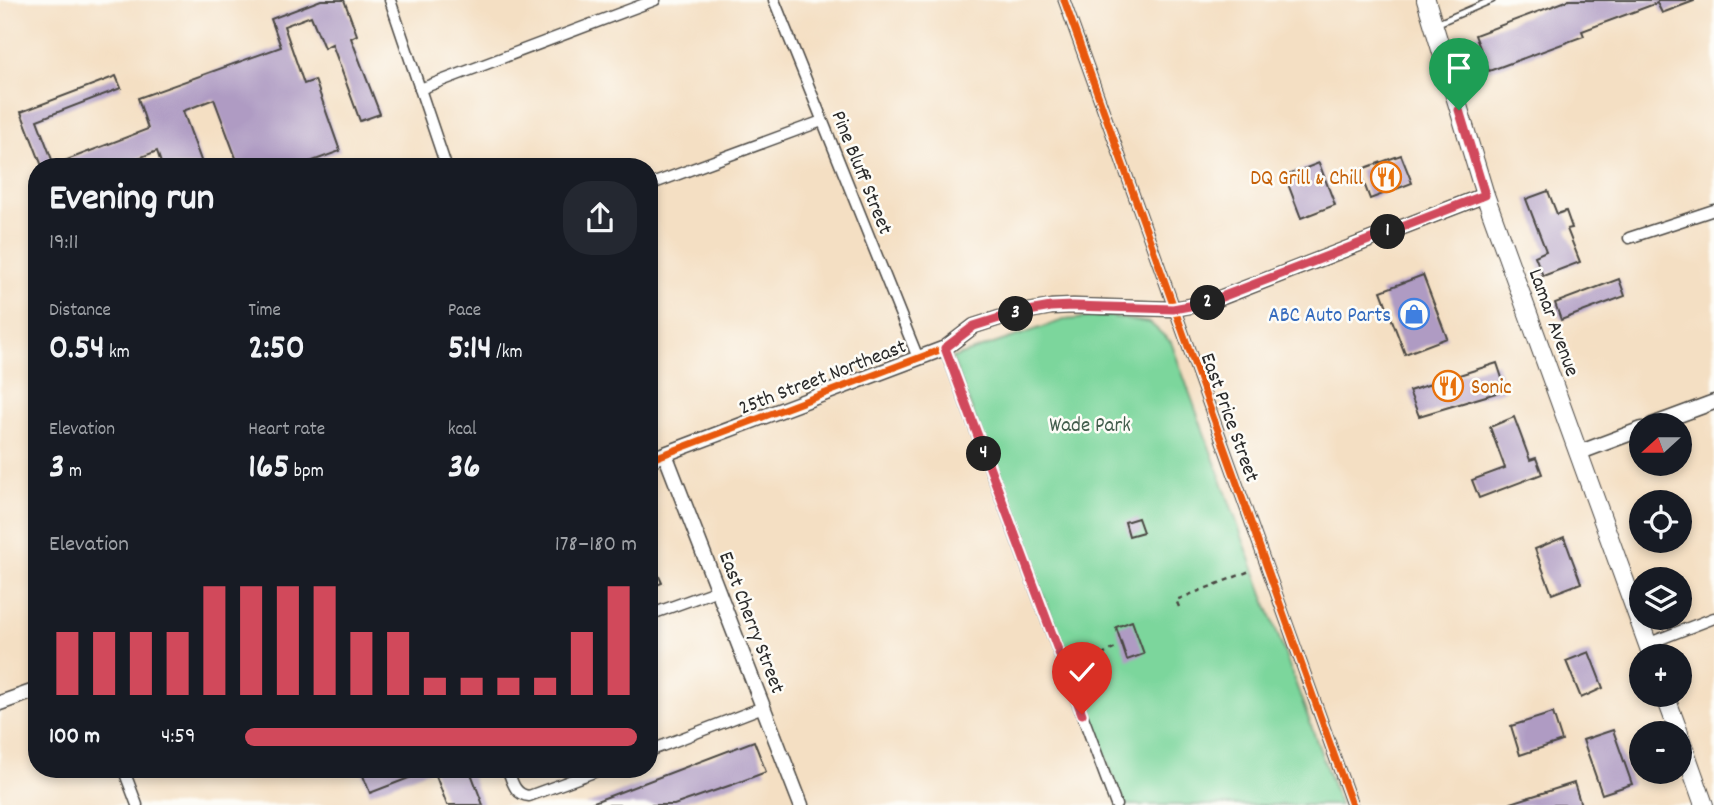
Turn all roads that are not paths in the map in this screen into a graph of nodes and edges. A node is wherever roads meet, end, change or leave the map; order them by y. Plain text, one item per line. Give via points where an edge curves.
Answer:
1 (390, 0) edge
2 (655, 0) edge
3 (774, 0) edge
4 (1064, 0) edge
5 (1426, 0) edge
6 (1492, 0) edge
7 (1433, 25) junction
8 (420, 89) junction
9 (822, 121) junction
10 (443, 158) edge
11 (658, 182) edge
12 (1485, 195) junction
13 (1714, 209) edge
14 (1629, 238) dead end
15 (1173, 309) junction
16 (945, 348) junction
17 (918, 358) junction
18 (1714, 402) edge
19 (1684, 413) edge
20 (1629, 434) edge
21 (1578, 453) junction
22 (665, 454) junction
23 (658, 457) edge
24 (718, 590) junction
25 (658, 612) edge
26 (1714, 618) edge
27 (1647, 644) edge
28 (1661, 644) edge
29 (28, 693) edge
30 (0, 703) edge
31 (763, 707) junction
32 (658, 748) edge
33 (1692, 771) edge
34 (127, 778) edge
35 (511, 778) edge
36 (580, 778) edge
37 (137, 805) edge
38 (801, 805) edge
39 (1116, 805) edge
40 (1352, 805) edge
41 (1704, 805) edge

1 - 8 street
2 - 8 street
3 - 9 street, Pine Bluff Street
4 - 15 street, East Price Street
5 - 7 main road, Lamar Avenue
6 - 7 lane
7 - 12 main road, Lamar Avenue
8 - 10 street
9 - 11 street
9 - 17 street, Pine Bluff Street
12 - 15 street, 25th Street Northeast via 1206,303
12 - 21 main road, Lamar Avenue
13 - 14 street
15 - 16 street, 25th Street Northeast via 1051,307 974,326
15 - 40 street, East Price Street
16 - 17 street, 25th Street Northeast
16 - 39 street
17 - 22 street, 25th Street Northeast
18 - 19 street
20 - 21 street
21 - 27 main road, Lamar Avenue
22 - 23 street, 25th Street Northeast
22 - 24 street, East Cherry Street
24 - 25 street
24 - 31 street, East Cherry Street
26 - 28 street
29 - 30 street
31 - 32 street
31 - 38 street, East Cherry Street
33 - 41 main road
34 - 37 street
35 - 36 street via 515,788 528,796

